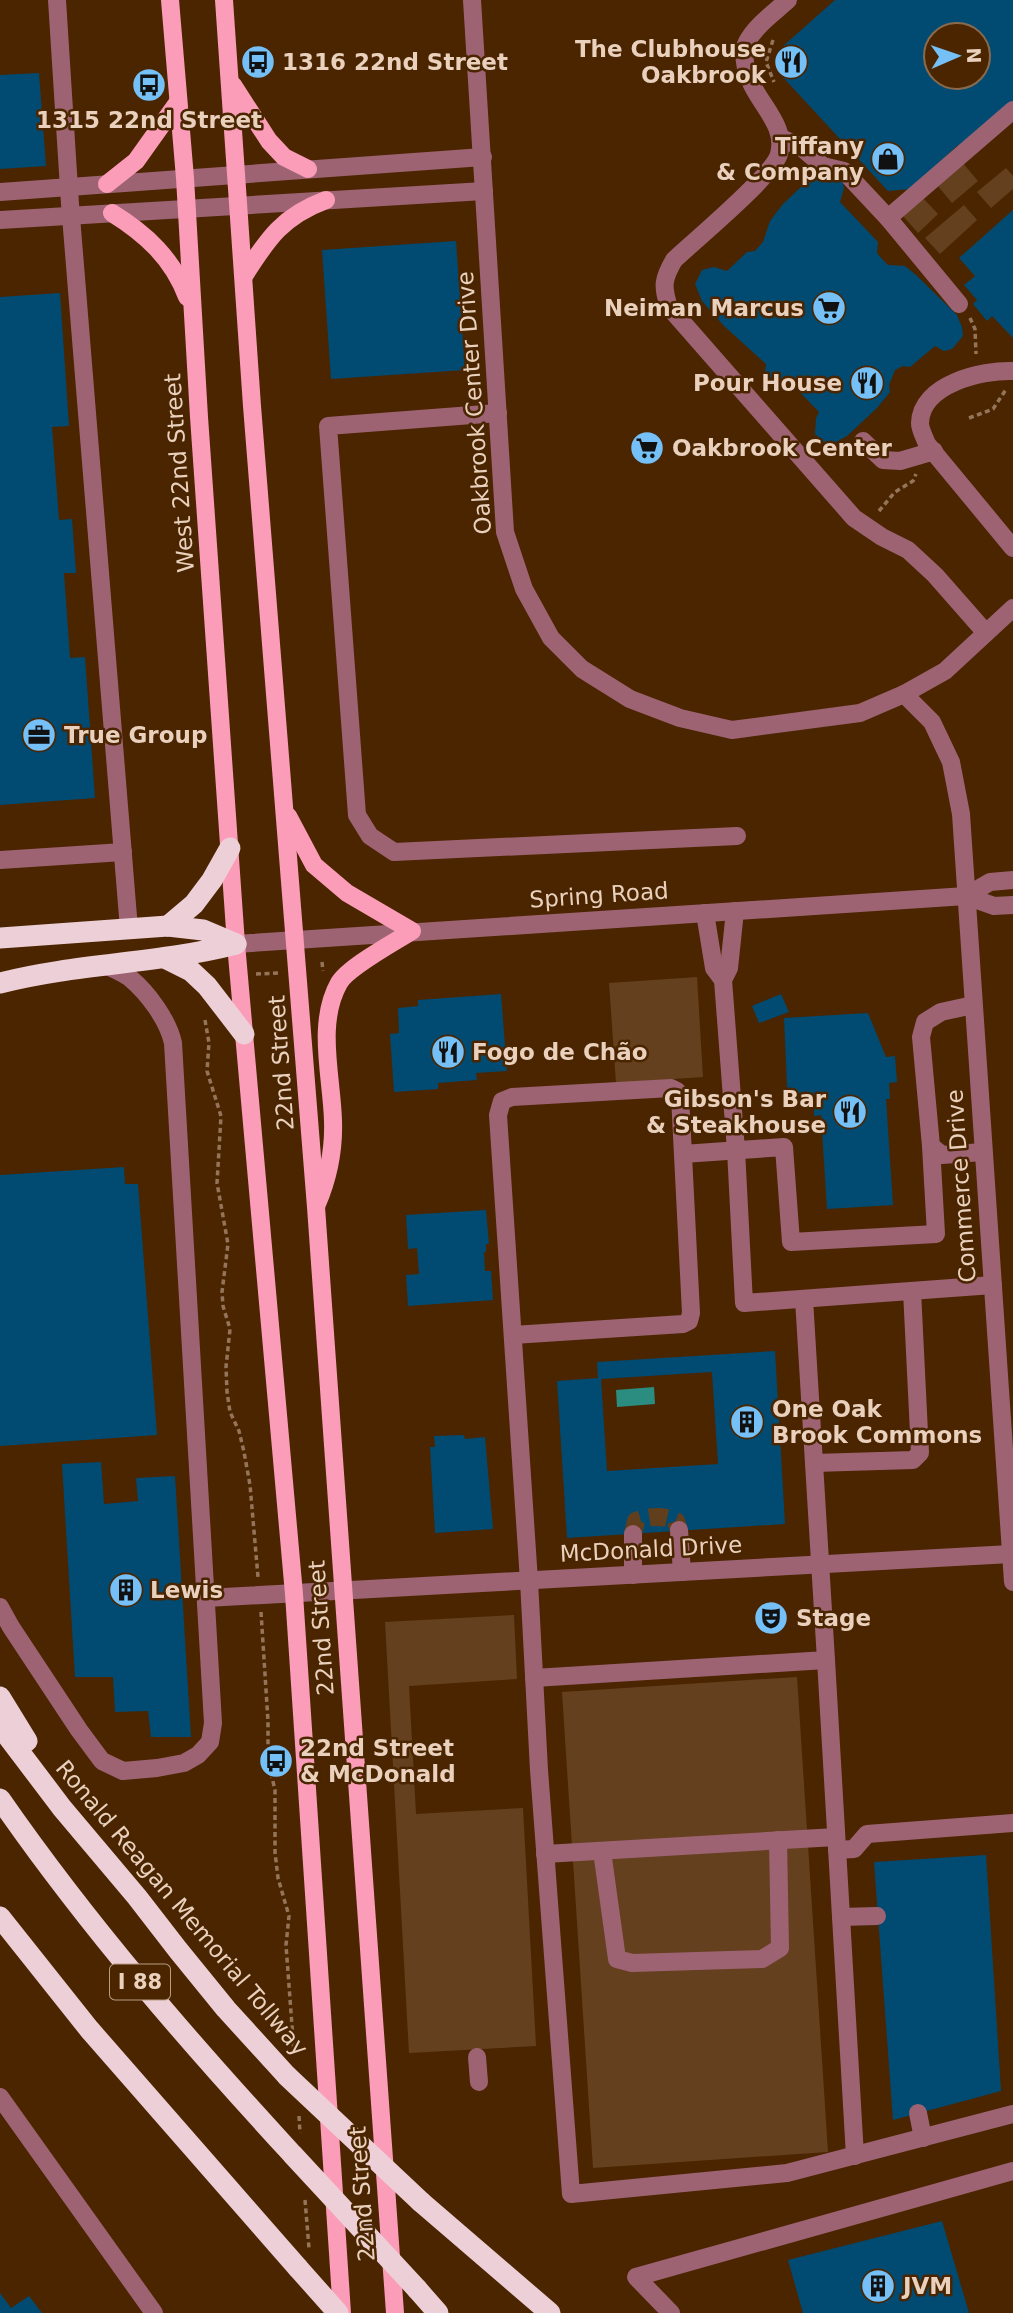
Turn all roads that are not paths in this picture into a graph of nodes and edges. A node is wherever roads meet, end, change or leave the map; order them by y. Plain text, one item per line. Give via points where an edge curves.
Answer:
1 (57, 0) edge
2 (170, 0) edge
3 (225, 0) edge
4 (472, 0) edge
5 (788, 0) edge
6 (230, 79) junction
7 (178, 102) junction
8 (1013, 110) edge
9 (780, 138) junction
10 (482, 157) junction
11 (308, 169) junction
12 (237, 175) junction
13 (185, 178) junction
14 (107, 184) junction
15 (69, 187) junction
16 (484, 191) junction
17 (0, 192) edge
18 (326, 200) junction
19 (239, 205) junction
20 (187, 208) junction
21 (112, 213) junction
22 (71, 215) junction
23 (888, 218) junction
24 (0, 220) edge
25 (244, 276) junction
26 (959, 304) road end
27 (193, 313) junction
28 (1012, 377) edge
29 (498, 414) junction
30 (863, 440) dead end
31 (934, 451) junction
32 (1013, 548) edge
33 (1013, 608) edge
34 (986, 633) junction
35 (904, 694) junction
36 (285, 810) junction
37 (737, 836) dead end
38 (230, 848) junction
39 (123, 852) junction
40 (0, 860) edge
41 (1013, 880) edge
42 (965, 896) junction
43 (1013, 905) edge
44 (735, 911) junction
45 (705, 913) junction
46 (169, 926) junction
47 (129, 929) junction
48 (412, 931) junction
49 (0, 938) edge
50 (296, 940) junction
51 (236, 944) junction
52 (167, 959) junction
53 (106, 964) junction
54 (723, 980) junction
55 (0, 983) edge
56 (973, 1005) junction
57 (244, 1034) junction
58 (931, 1146) junction
59 (736, 1150) junction
60 (983, 1152) junction
61 (683, 1154) junction
62 (316, 1207) junction
63 (993, 1285) junction
64 (912, 1291) junction
65 (804, 1298) junction
66 (513, 1335) junction
67 (814, 1463) junction
68 (1010, 1473) edge
69 (679, 1530) dead end
70 (633, 1534) dead end
71 (1011, 1554) junction
72 (820, 1565) junction
73 (682, 1572) junction
74 (633, 1575) junction
75 (529, 1581) junction
76 (1013, 1581) edge
77 (343, 1591) junction
78 (294, 1594) junction
79 (206, 1598) junction
80 (0, 1607) edge
81 (826, 1660) junction
82 (534, 1678) junction
83 (0, 1697) edge
84 (0, 1726) edge
85 (0, 1799) edge
86 (1013, 1823) edge
87 (778, 1840) junction
88 (842, 1845) junction
89 (602, 1851) junction
90 (545, 1854) junction
91 (137, 1897) junction
92 (877, 1916) dead end
93 (0, 1917) edge
94 (841, 1917) junction
95 (477, 2057) dead end
96 (479, 2082) dead end
97 (0, 2096) edge
98 (918, 2113) dead end
99 (1013, 2114) edge
100 (923, 2138) junction
101 (855, 2156) junction
102 (1013, 2171) edge
103 (154, 2313) edge
104 (340, 2313) edge
105 (395, 2313) edge
106 (438, 2313) edge
107 (550, 2313) edge
108 (671, 2313) edge

1 - 15 street
2 - 7 main road, West 22nd Street
3 - 6 main road
4 - 10 street, Oakbrook Center Drive
5 - 9 street via 754,31 744,57 746,76 775,120
6 - 11 main road via 269,141
6 - 12 main road
7 - 13 main road, West 22nd Street
7 - 14 main road via 136,161
8 - 23 street
9 - 23 street via 801,147 823,166 844,171
9 - 34 street via 779,156 759,183 674,260 663,290 669,307 854,518 908,550
10 - 11 street
10 - 16 street, Oakbrook Center Drive
11 - 12 street
12 - 13 street
12 - 19 main road
13 - 14 street
13 - 20 main road, West 22nd Street
14 - 15 street
15 - 17 street
15 - 22 street
16 - 18 street
16 - 29 street, Oakbrook Center Drive
18 - 19 street
18 - 25 main road via 303,208 283,224
19 - 20 street
19 - 25 main road
20 - 21 street
20 - 27 main road, West 22nd Street
21 - 22 street
21 - 27 main road via 148,237 180,277
22 - 24 street
22 - 39 street
23 - 26 street
25 - 36 main road
27 - 38 main road, West 22nd Street
28 - 31 street via 995,370 965,377 923,406 919,425
29 - 35 street, Oakbrook Center Drive via 505,532 520,578 551,638 582,669 631,699 680,718 733,730 860,713
29 - 37 street via 328,426 357,815 370,836 394,852
30 - 31 street via 883,460 900,461
31 - 32 street
33 - 34 street, Oakbrook Center Drive
34 - 35 street, Oakbrook Center Drive via 945,671
35 - 42 street via 932,722 951,762 961,814
36 - 48 main road via 314,865 347,893
36 - 50 main road
38 - 46 highway via 194,904
38 - 51 main road, West 22nd Street
39 - 40 street
39 - 47 street
41 - 42 street, Spring Road via 990,882
42 - 43 street, Spring Road via 994,906
42 - 44 street, Spring Road
42 - 56 street, Commerce Drive
44 - 45 street, Spring Road
44 - 54 street via 729,968
45 - 48 street, Spring Road
45 - 54 street via 714,968
46 - 47 highway
46 - 51 highway via 203,930
47 - 49 highway
48 - 50 street, Spring Road
48 - 62 main road via 348,972 332,1002 327,1041 334,1122 329,1176
50 - 51 street, Spring Road
50 - 62 main road, 22nd Street
51 - 52 highway
51 - 57 main road, 22nd Street
52 - 53 highway
52 - 57 highway via 191,971 214,993
53 - 55 highway
53 - 79 street via 130,978 163,1015 173,1043
54 - 59 street
56 - 58 street via 941,1012 925,1022 920,1037
56 - 60 street, Commerce Drive
57 - 78 main road, 22nd Street
58 - 59 street via 936,1234 790,1242 784,1147
58 - 60 street via 942,1155
59 - 61 street
59 - 65 street via 744,1303
60 - 63 street, Commerce Drive
61 - 66 street via 689,1321
61 - 66 street via 680,1096 671,1088 502,1101 498,1115
62 - 77 main road, 22nd Street
63 - 64 street
63 - 68 street, Commerce Drive
64 - 65 street
64 - 67 street via 918,1457
65 - 67 street
66 - 75 street
67 - 72 street
68 - 71 street, Commerce Drive
69 - 73 street
70 - 74 street
71 - 72 street, McDonald Drive
71 - 76 street, Commerce Drive
72 - 73 street, McDonald Drive
72 - 81 street
73 - 74 street, McDonald Drive
74 - 75 street, McDonald Drive
75 - 77 street, McDonald Drive
75 - 82 street
77 - 78 street, McDonald Drive
77 - 105 main road, 22nd Street
78 - 79 street, McDonald Drive
78 - 104 main road, 22nd Street
79 - 80 street via 213,1723 210,1742 184,1763 122,1771 102,1761
81 - 82 street
81 - 88 street
82 - 90 street
83 - 91 highway
84 - 91 highway, Ronald Reagan Memorial Tollway / I 88
85 - 106 highway, I 88, bridge via 130,1970 297,2147
86 - 88 street via 867,1834
87 - 88 street
87 - 89 street
87 - 89 street via 780,1948 762,1959 632,1963 617,1959
88 - 94 street
89 - 90 street
90 - 101 street via 571,2194 787,2173
91 - 107 highway, Ronald Reagan Memorial Tollway / I 88, bridge via 218,1999 292,2080 421,2202
92 - 94 street
93 - 104 highway, bridge via 106,2049 304,2264
94 - 101 street
95 - 96 street
97 - 103 street
98 - 100 street
99 - 100 street
100 - 101 street
102 - 108 street via 636,2277

